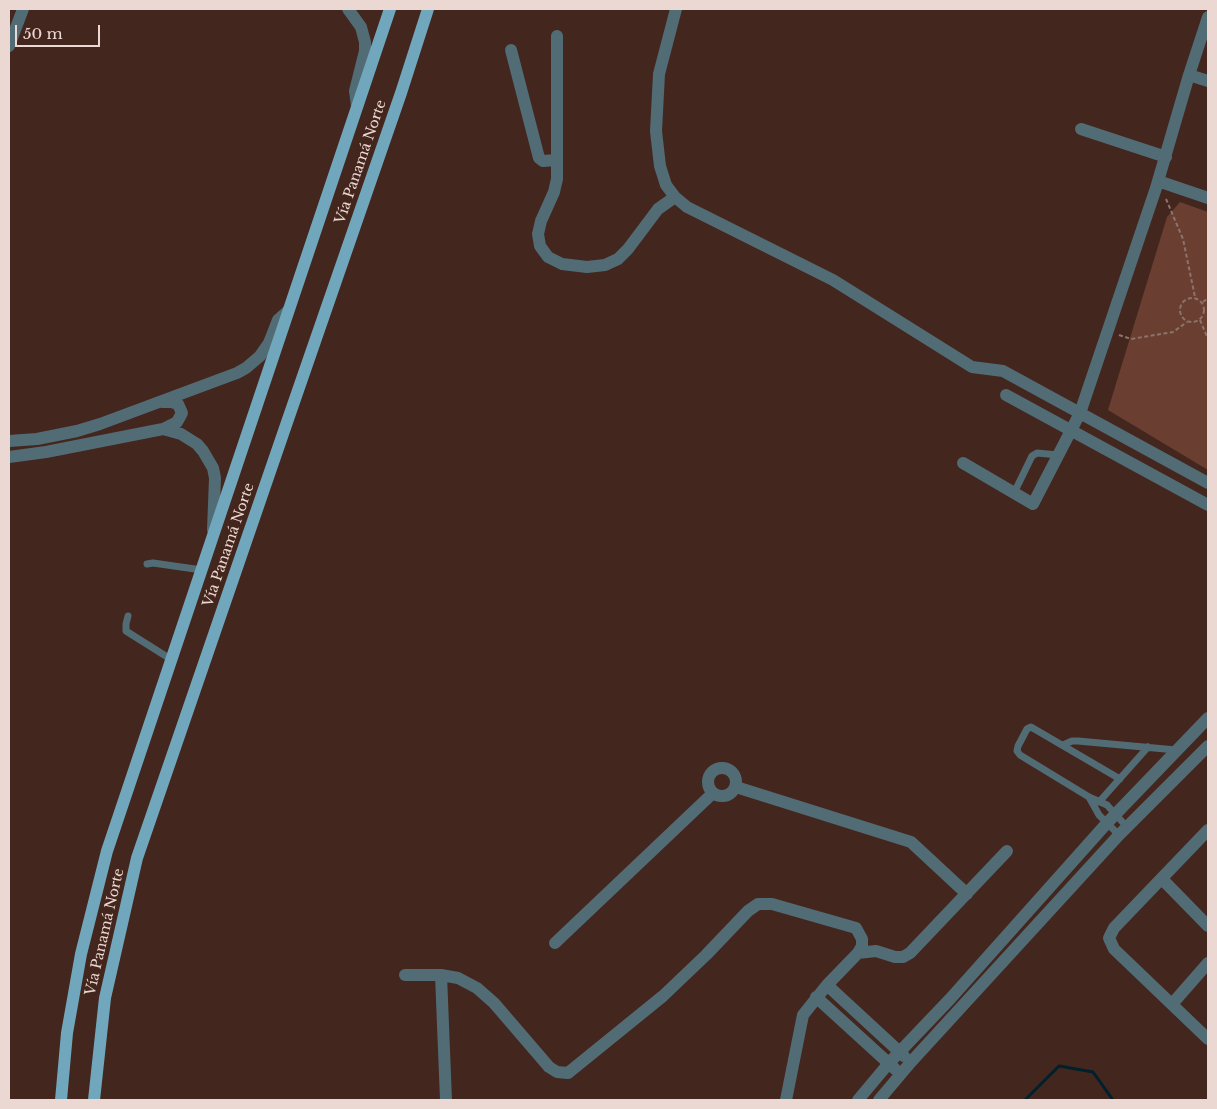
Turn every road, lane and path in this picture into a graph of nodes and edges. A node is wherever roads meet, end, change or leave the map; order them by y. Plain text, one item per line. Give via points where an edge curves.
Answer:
1 (23, 9) edge
2 (348, 9) edge
3 (390, 9) edge
4 (428, 9) edge
5 (676, 9) edge
6 (1208, 17) edge
7 (558, 36) dead end
8 (9, 46) edge
9 (511, 50) dead end
10 (1189, 75) junction
11 (1208, 81) edge
12 (357, 106) junction
13 (1081, 129) dead end
14 (1166, 157) junction
15 (557, 160) junction
16 (1157, 185) junction
17 (675, 197) junction
18 (1208, 198) edge
19 (1195, 297) junction
20 (1208, 298) edge
21 (1202, 302) junction
22 (288, 311) junction
23 (1200, 320) junction
24 (1188, 322) junction
25 (1108, 331) junction
26 (1208, 339) edge
27 (1006, 395) dead end
28 (158, 402) junction
29 (1080, 413) junction
30 (163, 429) junction
31 (1071, 430) junction
32 (15, 441) edge
33 (23, 455) junction
34 (1058, 455) junction
35 (9, 457) edge
36 (963, 463) dead end
37 (1208, 483) edge
38 (1014, 493) junction
39 (1208, 505) edge
40 (212, 538) junction
41 (146, 564) dead end
42 (202, 570) junction
43 (128, 616) dead end
44 (172, 660) junction
45 (1208, 718) edge
46 (1063, 745) junction
47 (1208, 746) edge
48 (1148, 747) junction
49 (1176, 750) junction
50 (1120, 779) junction
51 (736, 787) junction
52 (713, 793) junction
53 (1089, 796) junction
54 (1100, 802) junction
55 (1111, 819) junction
56 (1208, 830) edge
57 (1123, 831) junction
58 (1007, 851) dead end
59 (1162, 879) junction
60 (967, 894) junction
61 (1208, 926) edge
62 (555, 943) dead end
63 (858, 953) junction
64 (1208, 963) edge
65 (405, 975) dead end
66 (441, 975) junction
67 (827, 985) junction
68 (816, 997) junction
69 (1173, 1003) junction
70 (1208, 1039) edge
71 (899, 1052) junction
72 (910, 1062) junction
73 (888, 1063) junction
74 (901, 1074) junction
75 (61, 1100) edge
76 (94, 1100) edge
77 (446, 1100) edge
78 (786, 1100) edge
79 (858, 1100) edge
80 (879, 1100) edge

1 - 8 street
2 - 12 street via 361,27 365,42 355,91
3 - 12 main road, Vía Panamá Norte
4 - 76 main road, Vía Panamá Norte via 138,858 105,998
5 - 17 street via 659,74 656,131 660,166 666,185
6 - 10 street
7 - 15 street
9 - 15 street via 539,158 543,161
10 - 11 street
10 - 14 street
12 - 22 main road, Vía Panamá Norte
13 - 14 street
14 - 16 street
15 - 17 street via 554,192 538,234 540,246 548,256 562,264 587,267 605,265 618,259 658,209
16 - 18 street
16 - 19 path via 1183,239
16 - 25 street
17 - 29 street via 687,207 833,280 972,367 1003,370
19 - 21 path
19 - 24 path via 1183,300 1179,312
20 - 21 path
21 - 23 path via 1204,312
22 - 28 street via 278,320 265,350 246,368
22 - 40 main road, Vía Panamá Norte
23 - 24 path
23 - 26 path
24 - 25 path via 1173,332 1130,339
25 - 29 street
27 - 31 street
28 - 30 street via 174,402 182,410 179,420
28 - 32 street via 77,431
29 - 31 street
29 - 37 street
30 - 33 street
30 - 40 street via 189,438 209,460 215,478
31 - 34 street
31 - 39 street
32 - 33 street
33 - 35 street
34 - 38 lane via 1038,453 1032,456
34 - 38 street via 1033,504
36 - 38 street
40 - 42 main road, Vía Panamá Norte
41 - 42 lane
42 - 44 main road, Vía Panamá Norte
43 - 44 lane via 126,631
44 - 75 main road, Vía Panamá Norte via 92,904 67,1032
45 - 49 street
46 - 48 lane via 1072,741
46 - 50 lane
46 - 53 lane via 1031,727 1017,751 1020,756
47 - 57 street
48 - 49 lane
48 - 50 lane
49 - 55 street
50 - 54 lane
51 - 52 street via 728,794
51 - 52 street via 735,774 725,767 719,768 709,776 709,788
51 - 60 street via 911,842
52 - 62 street
53 - 54 lane
53 - 55 lane via 1099,815
54 - 55 lane via 1107,805
55 - 57 lane
55 - 57 lane
55 - 71 street
56 - 59 street
57 - 72 street
58 - 60 street
59 - 61 street
59 - 69 street via 1114,928 1110,938 1114,949
60 - 63 street via 903,957 873,951
63 - 66 street via 862,940 856,928 772,904 758,904 663,996 568,1072 549,1068 494,1003 477,988 458,978
63 - 67 street
64 - 69 street
65 - 66 street
66 - 77 street
67 - 68 street
67 - 71 street
68 - 73 street
68 - 78 street via 803,1015
69 - 70 street
71 - 72 street
71 - 73 street
72 - 74 street
73 - 74 street
73 - 79 street
74 - 80 street

